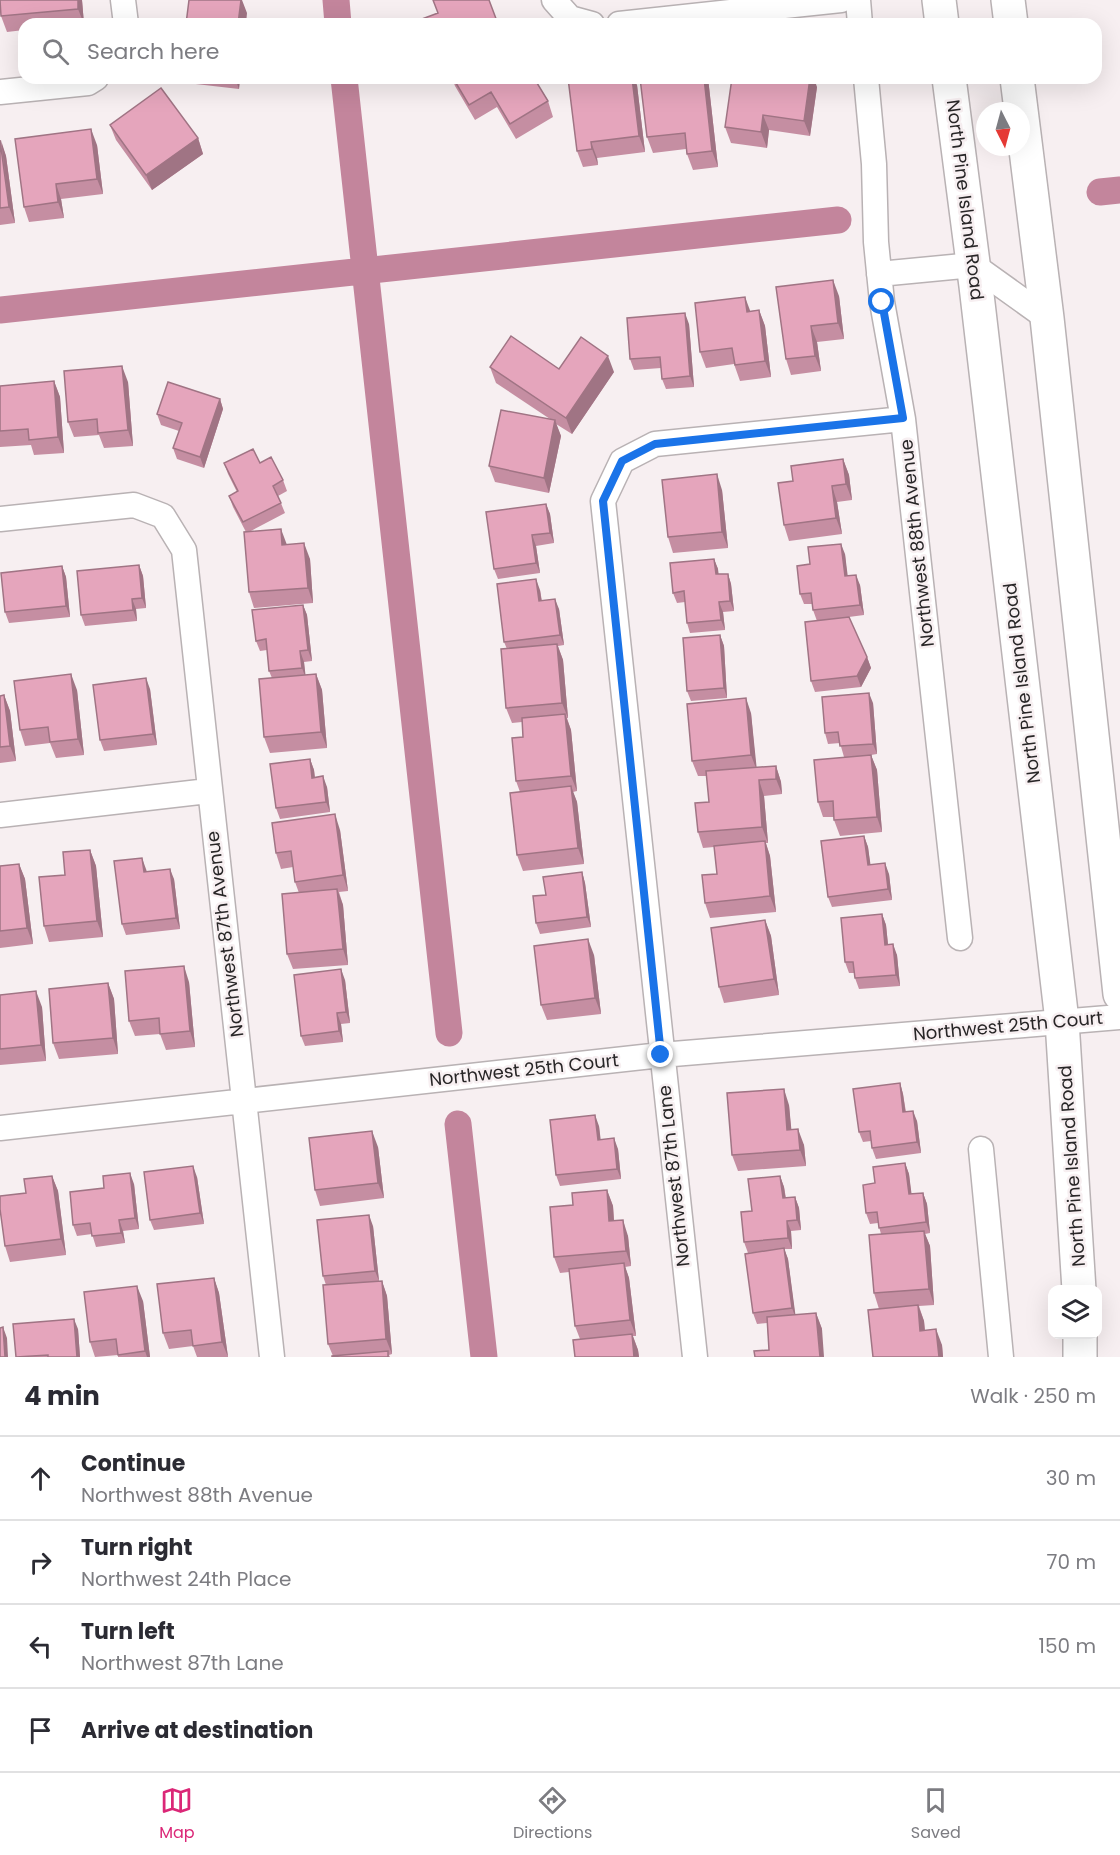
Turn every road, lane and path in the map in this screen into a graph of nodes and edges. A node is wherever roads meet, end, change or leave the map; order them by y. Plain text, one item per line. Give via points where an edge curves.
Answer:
1 (123, 0) edge
2 (554, 0) edge
3 (840, 0) edge
4 (858, 0) edge
5 (939, 0) edge
6 (1008, 0) edge
7 (125, 18) edge
8 (577, 18) edge
9 (674, 18) edge
10 (860, 18) edge
11 (941, 18) edge
12 (1010, 18) edge
13 (70, 84) edge
14 (867, 84) edge
15 (950, 84) edge
16 (1018, 84) edge
17 (0, 92) edge
18 (973, 265) junction
19 (879, 274) junction
20 (1047, 318) junction
21 (903, 418) junction
22 (0, 519) edge
23 (208, 791) junction
24 (0, 815) edge
25 (960, 938) dead end
26 (1120, 994) edge
27 (1120, 1017) edge
28 (1062, 1021) junction
29 (661, 1055) junction
30 (245, 1101) junction
31 (0, 1128) edge
32 (981, 1149) dead end
33 (1080, 1285) edge
34 (1080, 1339) edge
35 (272, 1357) edge
36 (695, 1357) edge
37 (1001, 1357) edge
38 (1080, 1357) edge

1 - 7 street
2 - 8 street
3 - 9 street
4 - 10 street
5 - 11 main road
6 - 12 main road
13 - 17 street
14 - 19 street, Northwest 88th Avenue
15 - 18 main road, North Pine Island Road
16 - 20 main road
18 - 19 street
18 - 20 street
18 - 28 main road, North Pine Island Road
19 - 21 street, Northwest 88th Avenue
20 - 26 main road
21 - 25 street, Northwest 88th Avenue
21 - 29 street, Northwest 87th Lane via 655,444 622,461 603,501
22 - 23 street, Northwest 87th Avenue via 134,505 163,516 184,550
23 - 24 street
23 - 30 street, Northwest 87th Avenue
27 - 28 street, Northwest 25th Court
28 - 29 street, Northwest 25th Court
28 - 33 main road, North Pine Island Road
29 - 30 street, Northwest 25th Court
29 - 36 street, Northwest 87th Lane
30 - 31 street, Northwest 25th Court
30 - 35 street, Northwest 87th Avenue
32 - 37 street
34 - 38 main road

